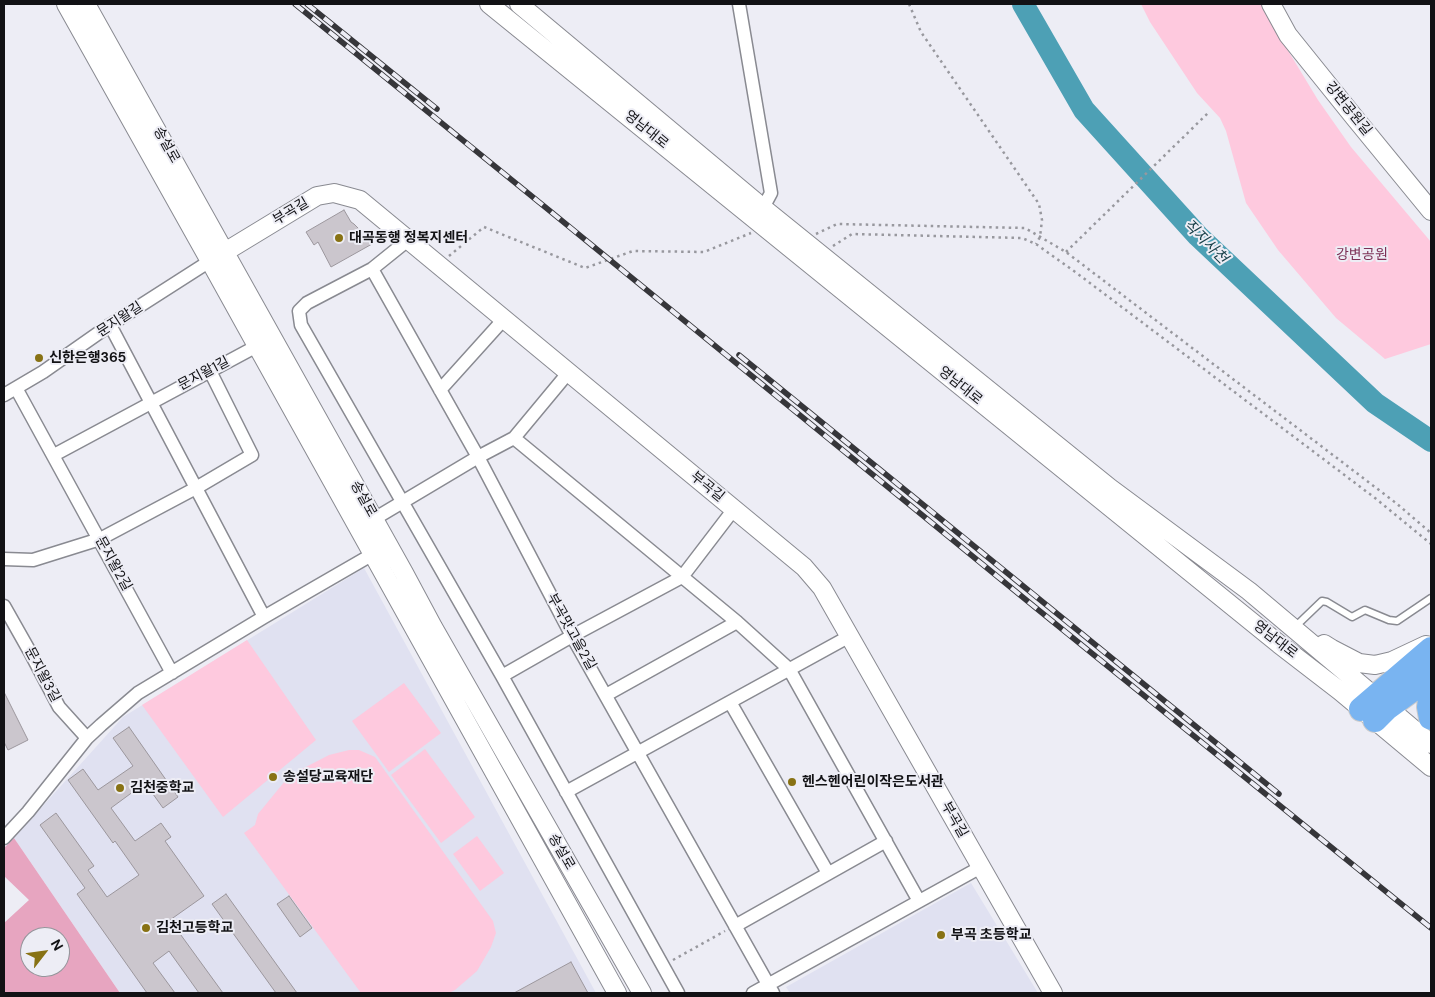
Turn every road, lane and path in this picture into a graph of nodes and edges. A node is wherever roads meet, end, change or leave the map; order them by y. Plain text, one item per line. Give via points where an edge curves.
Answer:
1 (66, 4) edge
2 (86, 4) edge
3 (489, 4) edge
4 (519, 4) edge
5 (739, 4) edge
6 (909, 4) edge
7 (1271, 4) edge
8 (1208, 113) dead end
9 (763, 208) junction
10 (1431, 211) edge
11 (766, 228) junction
12 (1040, 237) junction
13 (408, 240) junction
14 (804, 240) junction
15 (1036, 244) junction
16 (1066, 252) junction
17 (821, 254) junction
18 (218, 256) junction
19 (438, 264) junction
20 (372, 269) junction
21 (504, 319) junction
22 (110, 325) junction
23 (257, 346) junction
24 (210, 371) junction
25 (568, 373) junction
26 (16, 388) junction
27 (440, 390) junction
28 (4, 394) edge
29 (151, 402) junction
30 (514, 438) junction
31 (54, 455) junction
32 (478, 457) junction
33 (196, 488) junction
34 (403, 503) junction
35 (734, 510) junction
36 (374, 519) junction
37 (1431, 533) edge
38 (100, 539) junction
39 (388, 544) junction
40 (1431, 544) edge
41 (372, 554) junction
42 (4, 559) edge
43 (682, 577) junction
44 (1249, 591) junction
45 (1431, 598) edge
46 (4, 606) edge
47 (264, 617) junction
48 (737, 622) junction
49 (1297, 625) junction
50 (572, 636) junction
51 (850, 636) junction
52 (1431, 643) edge
53 (1431, 649) edge
54 (789, 670) junction
55 (172, 672) junction
56 (502, 676) junction
57 (1431, 676) edge
58 (1431, 692) edge
59 (606, 695) junction
60 (730, 702) junction
61 (1374, 708) junction
62 (1431, 718) edge
63 (87, 738) junction
64 (1431, 744) edge
65 (638, 753) junction
66 (1431, 767) edge
67 (566, 792) junction
68 (4, 838) edge
69 (886, 841) junction
70 (982, 867) junction
71 (828, 873) junction
72 (920, 901) junction
73 (735, 926) junction
74 (663, 966) junction
75 (771, 989) edge
76 (617, 993) edge
77 (642, 993) edge
78 (678, 993) edge
79 (753, 993) edge
80 (1053, 993) edge

1 - 18 street, 송설로
2 - 18 street, 송설로
3 - 11 street, 영남대로
4 - 9 street, 영남대로
5 - 9 street via 771,193
6 - 12 path via 921,32 1039,204 1042,220
7 - 10 street, 강변공원길 via 1288,35
8 - 16 path
9 - 14 street, 영남대로
11 - 19 path via 704,252 633,250 585,268 484,227
11 - 61 street, 영남대로 via 1271,638
12 - 14 path via 1025,228 837,224
12 - 15 path
12 - 16 path
13 - 18 street, 부곡길 via 360,200 334,193 317,196
13 - 19 street, 부곡길
13 - 20 street
14 - 17 street, 영남대로
15 - 17 path via 1022,238 852,234
15 - 40 path via 1375,498
16 - 37 path
17 - 44 street, 영남대로 via 1110,488
18 - 22 street, 문지왈길
18 - 23 street, 송설로
18 - 36 street, 송설로
19 - 21 street, 부곡길
20 - 27 street, 부곡맛고을2길
20 - 34 street via 307,303 299,311 301,325
21 - 25 street, 부곡길
21 - 27 street
22 - 26 street, 문지왈길
22 - 29 street
23 - 24 street, 문지왈1길
23 - 41 street, 송설로
24 - 29 street, 문지왈1길
24 - 33 street via 252,455
25 - 30 street
25 - 35 street, 부곡길
26 - 28 street, 문지왈길
26 - 31 street, 문지왈2길
27 - 32 street, 부곡맛고을2길
29 - 31 street
29 - 33 street
30 - 32 street
30 - 43 street
31 - 38 street, 문지왈2길
32 - 34 street
32 - 50 street, 부곡맛고을2길
33 - 38 street
33 - 47 street
34 - 36 street
34 - 56 street
35 - 43 street
35 - 51 street, 부곡길 via 804,567 822,588
36 - 39 street, 송설로
38 - 42 street via 33,560
38 - 55 street, 문지왈2길
39 - 41 street
39 - 77 street, 송설로
41 - 47 street
41 - 76 street, 송설로
43 - 48 street
43 - 50 street
44 - 49 street
44 - 61 street, 영남대로
45 - 49 lane via 1397,621 1365,610 1352,617 1322,601
46 - 63 street, 문지왈3길 via 59,707
47 - 55 street
48 - 54 street
48 - 59 street
49 - 52 street via 1360,663 1375,665 1392,661
50 - 56 street
50 - 59 street, 부곡맛고을2길
51 - 54 street
51 - 70 street, 부곡길
53 - 61 highway
54 - 60 street
54 - 69 street
55 - 63 street via 138,693
56 - 67 street
57 - 61 highway
58 - 62 highway
59 - 65 street, 부곡맛고을2길
60 - 65 street
60 - 71 street
61 - 64 street, 영남대로
61 - 66 street, 영남대로
63 - 68 street
65 - 67 street
65 - 73 street, 부곡맛고을2길
67 - 74 street
69 - 71 street
69 - 72 street
70 - 72 street
70 - 80 street, 부곡길
71 - 73 street
72 - 75 street
73 - 74 path
73 - 75 street, 부곡맛고을2길
74 - 78 street
75 - 79 street

